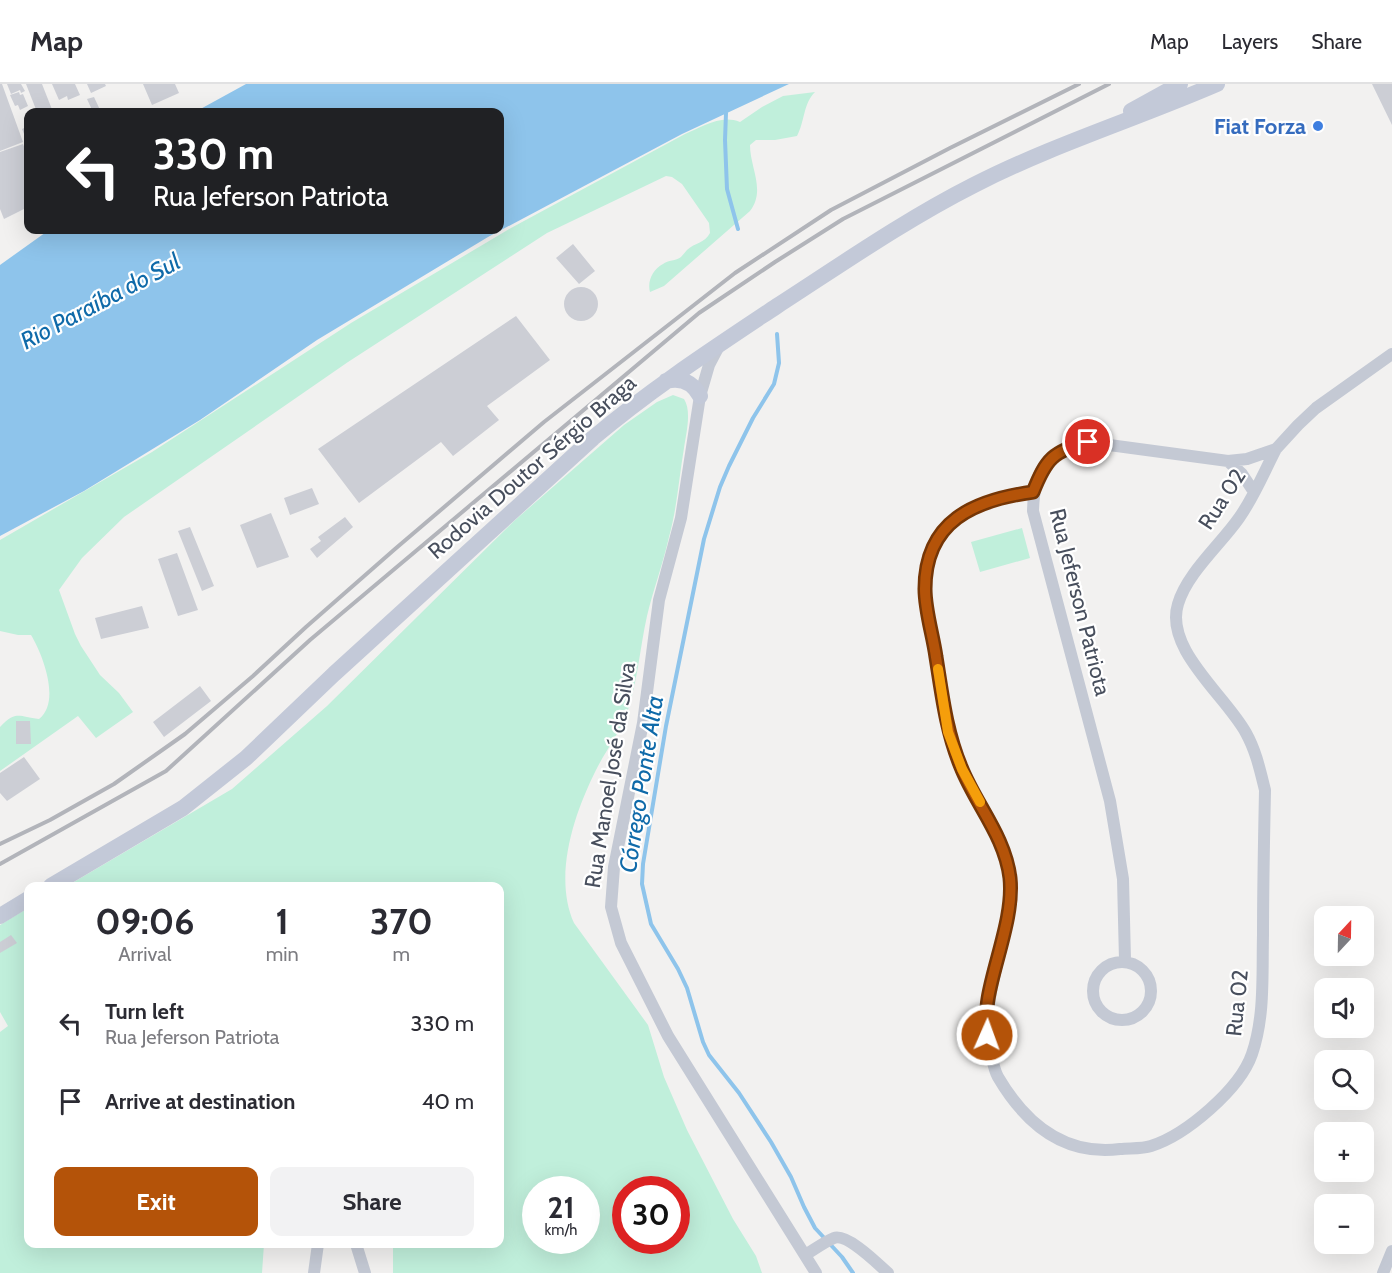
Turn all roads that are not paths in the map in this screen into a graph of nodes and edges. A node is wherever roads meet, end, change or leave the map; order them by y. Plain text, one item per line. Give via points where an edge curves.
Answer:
1 (1180, 84) edge
2 (1217, 84) edge
3 (1083, 137) junction
4 (719, 345) junction
5 (1392, 354) edge
6 (666, 381) junction
7 (700, 396) junction
8 (1276, 449) junction
9 (1228, 461) junction
10 (1033, 492) junction
11 (1254, 492) junction
12 (58, 882) edge
13 (24, 902) edge
14 (0, 916) edge
15 (1125, 960) junction
16 (317, 1248) edge
17 (357, 1248) edge
18 (1392, 1251) edge
19 (805, 1255) junction
20 (314, 1273) edge
21 (365, 1273) edge
22 (816, 1273) edge
23 (888, 1273) edge
24 (1383, 1273) edge

1 - 3 main road
2 - 3 main road, Rodovia Doutor Sérgio Braga
3 - 4 main road, Rodovia Doutor Sérgio Braga via 975,184 900,225
4 - 6 main road, Rodovia Doutor Sérgio Braga
4 - 7 street, Rua Manoel José da Silva
5 - 8 street, Rua Jeferson Patriota via 1316,408
6 - 7 main road via 689,382
6 - 12 main road, Rodovia Doutor Sérgio Braga via 593,438 246,758 183,808
7 - 19 street, Rua Manoel José da Silva via 681,518 659,600 643,723 614,867 611,907 621,943 668,1036
8 - 9 street, Rua Jeferson Patriota
8 - 11 street, Rua 02
9 - 10 street, Rua Jeferson Patriota via 1088,442 1065,448 1049,458
9 - 11 street
10 - 11 street, Rua 02 via 982,502 962,513 935,544 928,560 925,591 948,732 962,769 1005,851 1010,880 1007,915 988,1000 987,1035 995,1073 1021,1112 1063,1143 1100,1152 1151,1146 1192,1125 1229,1091 1252,1057 1262,1007 1265,790 1246,732 1183,648 1176,626 1177,604 1188,582 1240,517
10 - 15 street, Rua Jeferson Patriota via 1033,511 1112,811 1123,879
13 - 14 main road
15 - 15 street via 1143,970 1152,987 1148,1005 1134,1018 1114,1019 1098,1008 1094,980 1107,965
16 - 20 street
17 - 21 street
18 - 24 street
19 - 22 street, Rua Manoel José da Silva
19 - 23 street via 835,1238 843,1239

